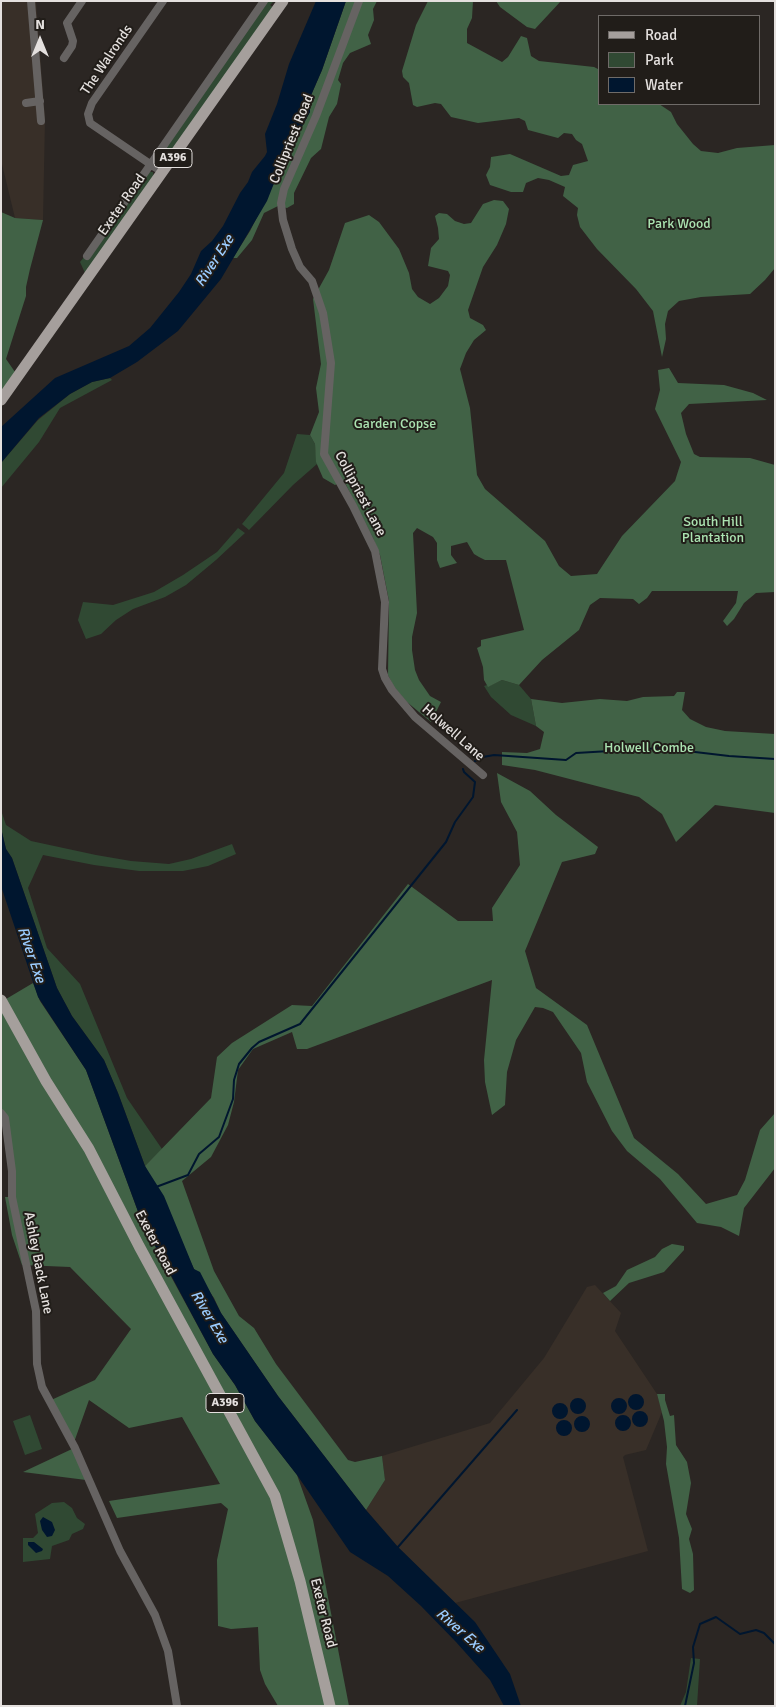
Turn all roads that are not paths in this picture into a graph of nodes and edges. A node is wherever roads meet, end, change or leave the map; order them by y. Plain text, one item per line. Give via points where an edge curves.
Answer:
1 (31, 1) edge
2 (82, 1) edge
3 (163, 1) edge
4 (264, 1) edge
5 (282, 1) edge
6 (359, 1) edge
7 (58, 24) dead end
8 (67, 24) junction
9 (64, 58) dead end
10 (40, 101) junction
11 (26, 103) dead end
12 (41, 121) dead end
13 (152, 165) junction
14 (162, 172) junction
15 (87, 256) dead end
16 (323, 313) joint
17 (1, 400) edge
18 (408, 709) joint
19 (483, 775) dead end
20 (1, 1000) edge
21 (1, 1113) edge
22 (177, 1706) edge
23 (330, 1706) edge

1 - 10 street
2 - 8 street
3 - 13 street, The Walronds via 92,103 88,114 90,123
4 - 13 street
5 - 14 main road, Exeter Road / A396
6 - 16 street, Collipriest Road via 281,203 292,249 300,267 312,281
7 - 8 street
8 - 9 street via 72,46
10 - 11 street
10 - 12 street
13 - 14 street, The Walronds
13 - 15 street
14 - 17 main road, Exeter Road / A396
16 - 18 street, Collipriest Lane via 331,363 324,454 375,551 385,602 382,669 392,690
18 - 19 street, Holwell Lane
20 - 23 main road, Exeter Road / A396 via 89,1149 275,1496 300,1581
21 - 22 street, Ashley Back Lane via 6,1118 12,1197 36,1311 37,1364 42,1387 75,1448 120,1551 154,1615 168,1651

